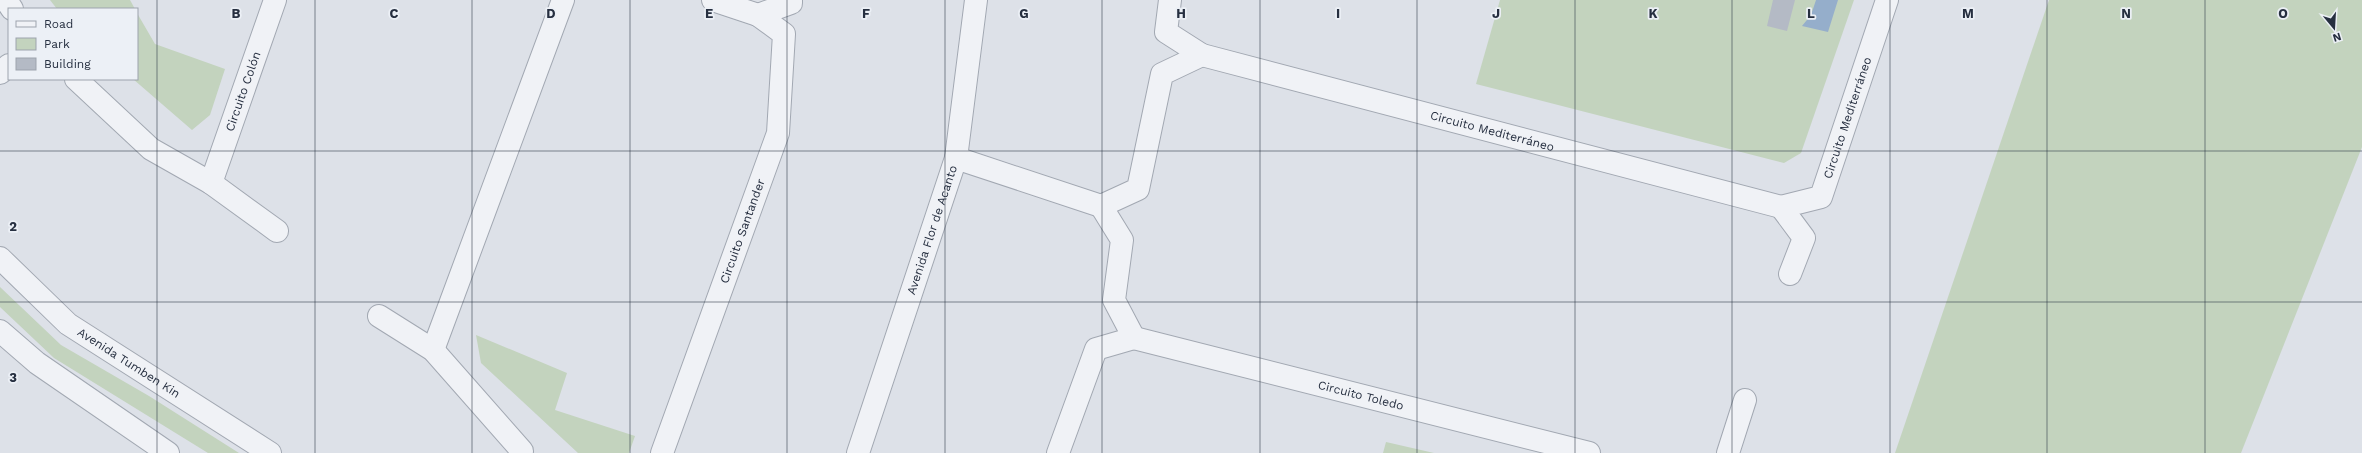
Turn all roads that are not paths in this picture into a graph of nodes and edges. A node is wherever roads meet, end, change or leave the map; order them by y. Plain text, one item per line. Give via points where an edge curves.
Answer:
1 (275, 0) edge
2 (564, 0) edge
3 (713, 0) edge
4 (791, 0) edge
5 (976, 0) edge
6 (1170, 0) edge
7 (1887, 0) edge
8 (758, 15) junction
9 (1202, 55) junction
10 (8, 66) edge
11 (0, 73) edge
12 (77, 80) edge
13 (956, 158) junction
14 (211, 183) junction
15 (1101, 206) junction
16 (1781, 207) junction
17 (277, 231) dead end
18 (0, 258) edge
19 (1790, 274) dead end
20 (379, 316) dead end
21 (0, 331) edge
22 (1134, 338) junction
23 (433, 350) junction
24 (1745, 400) dead end
25 (163, 452) edge
26 (270, 453) edge
27 (520, 453) edge
28 (662, 453) edge
29 (858, 453) edge
30 (1058, 453) edge
31 (1589, 453) edge
32 (1728, 453) edge

1 - 14 street, Circuito Colón
2 - 23 street
3 - 8 street, Circuito Santander
4 - 8 street via 791,3
5 - 13 street, Avenida Flor de Acanto
6 - 9 street, Circuito Mediterráneo via 1166,32
7 - 16 street, Circuito Mediterráneo via 1821,197
8 - 28 street, Circuito Santander via 784,34 778,133
9 - 15 street via 1162,74 1138,189
9 - 16 street, Circuito Mediterráneo
10 - 11 street
12 - 14 street via 151,149
13 - 15 street
13 - 29 street, Avenida Flor de Acanto
14 - 17 street
15 - 22 street via 1122,240 1114,300
16 - 19 street via 1804,238
18 - 26 street, Avenida Tumben Kin via 68,324
20 - 23 street
21 - 25 street via 36,363
22 - 30 street via 1096,349
22 - 31 street, Circuito Toledo
23 - 27 street via 522,451
24 - 32 street

